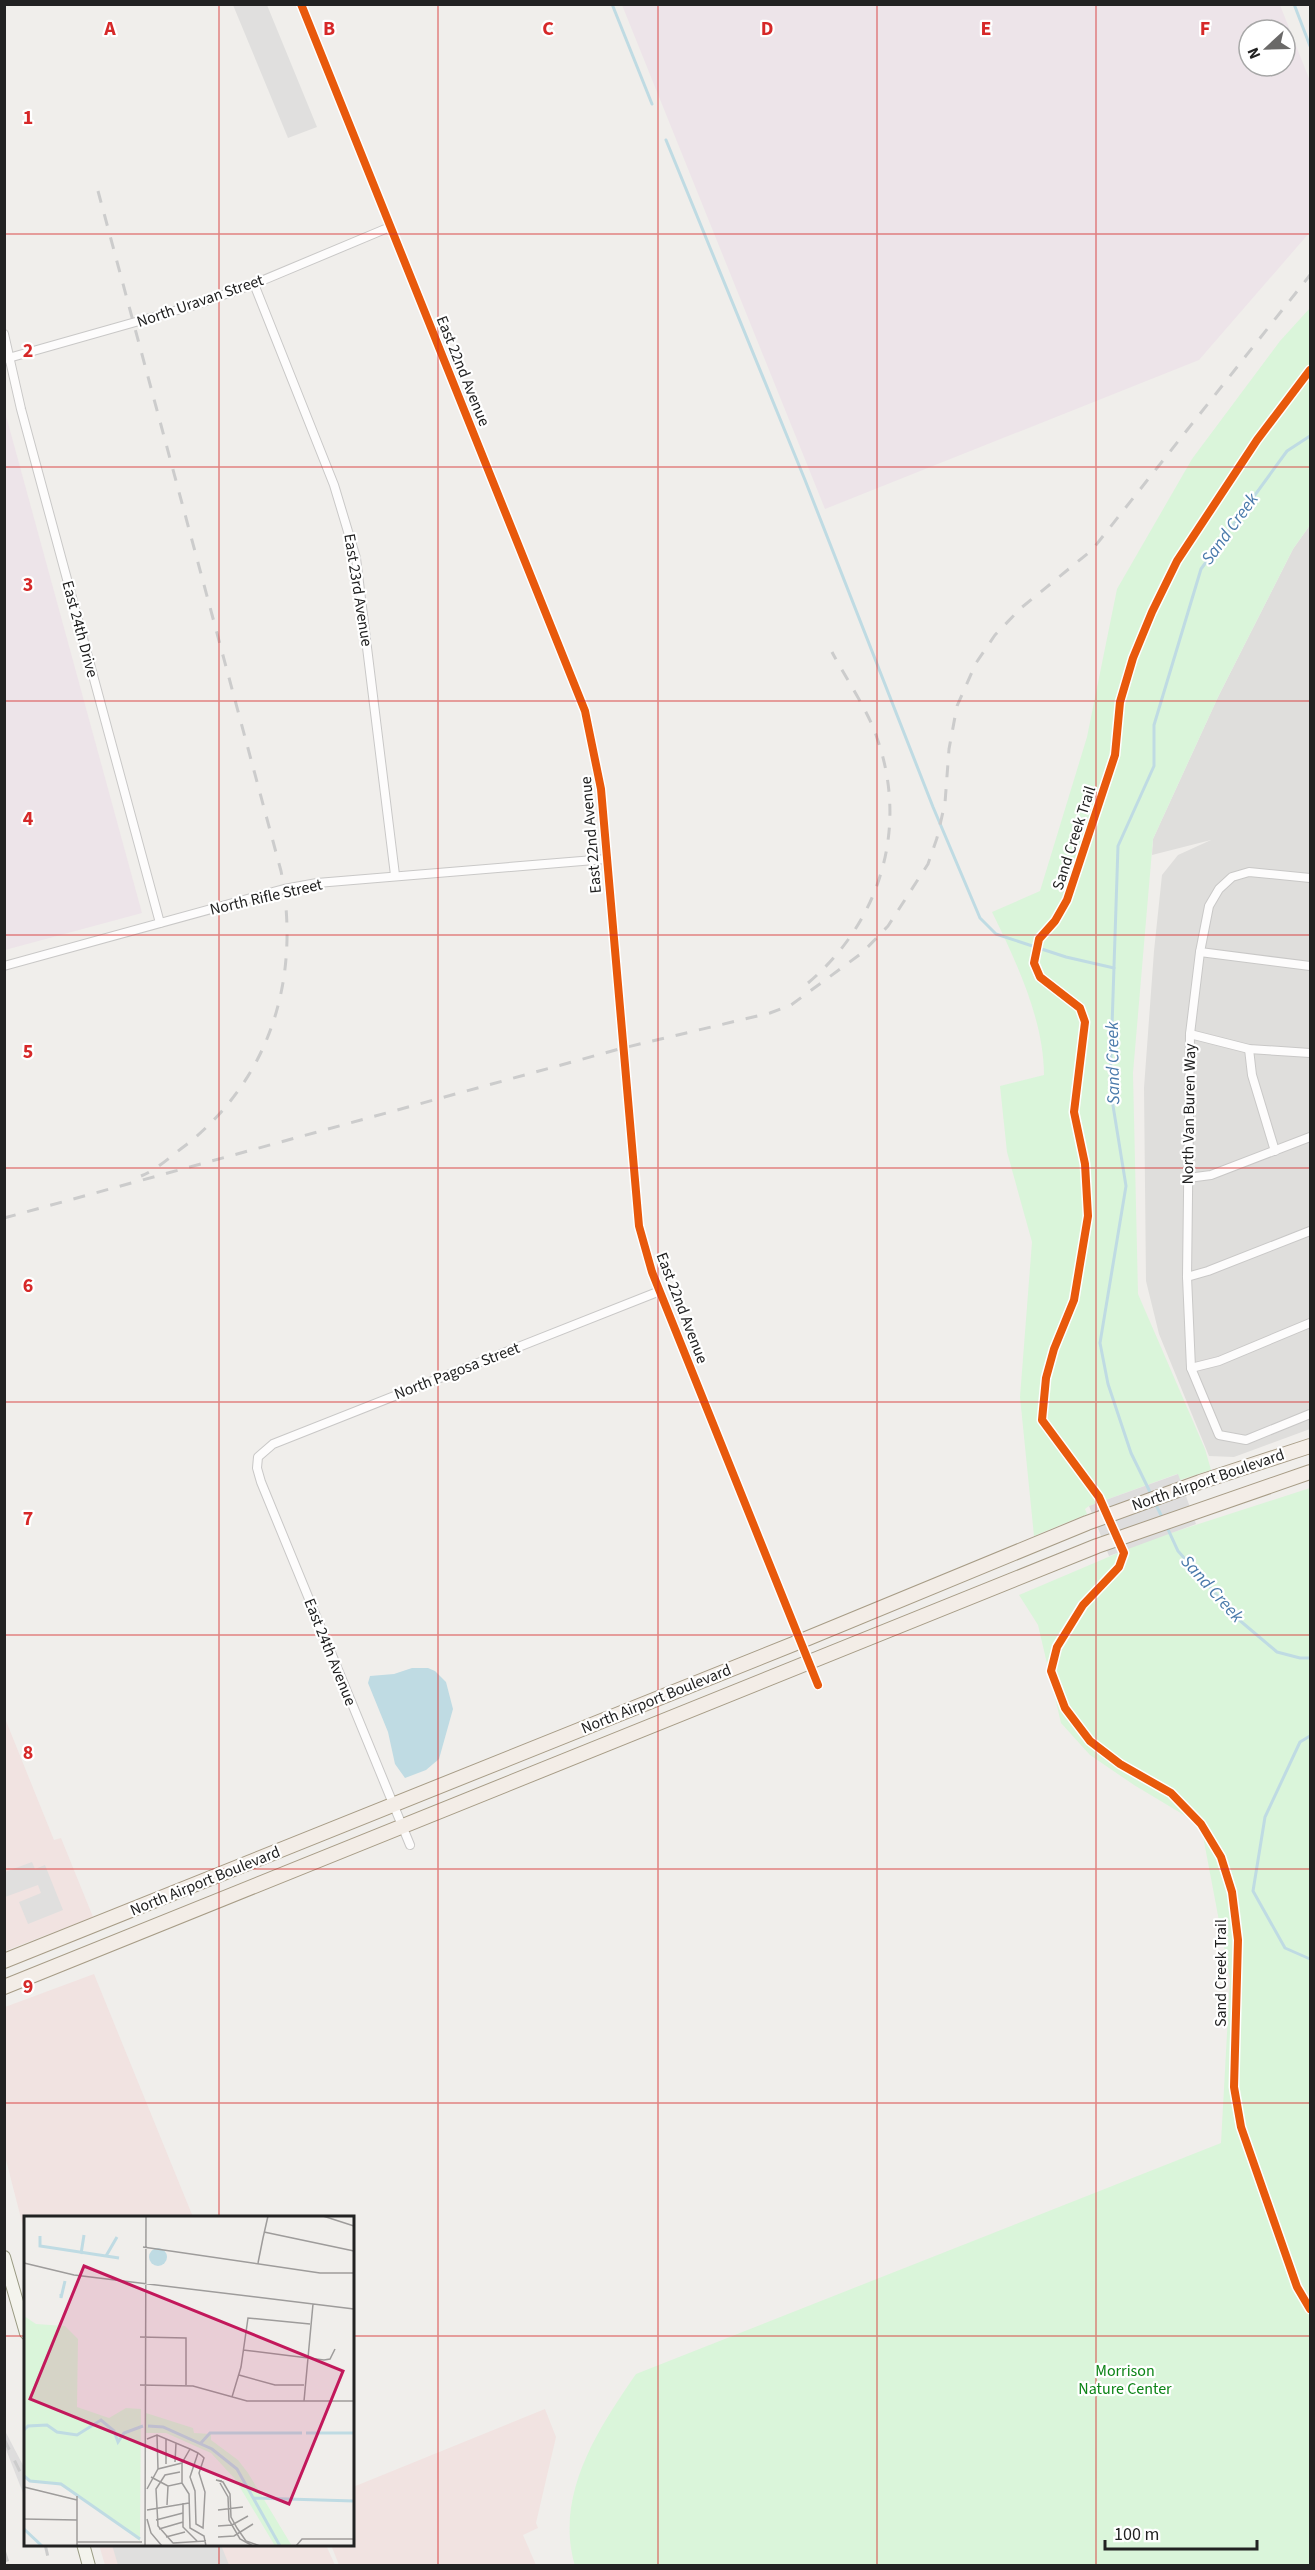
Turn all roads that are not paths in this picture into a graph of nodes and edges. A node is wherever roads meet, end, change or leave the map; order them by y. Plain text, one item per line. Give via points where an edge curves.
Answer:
1 (301, 4) edge
2 (390, 227) junction
3 (254, 284) junction
4 (4, 334) edge
5 (7, 359) edge
6 (606, 858) junction
7 (395, 875) junction
8 (1311, 878) edge
9 (160, 923) junction
10 (1200, 952) junction
11 (4, 966) edge
12 (1311, 966) edge
13 (1190, 1034) junction
14 (1249, 1049) junction
15 (1311, 1053) edge
16 (1311, 1137) edge
17 (1275, 1151) junction
18 (1188, 1178) junction
19 (1311, 1231) edge
20 (1188, 1277) junction
21 (660, 1291) junction
22 (1311, 1323) edge
23 (1191, 1368) junction
24 (1311, 1414) edge
25 (1311, 1446) edge
26 (258, 1457) joint
27 (1311, 1472) edge
28 (801, 1641) junction
29 (809, 1663) junction
30 (818, 1685) dead end
31 (393, 1805) junction
32 (402, 1827) junction
33 (410, 1845) dead end
34 (4, 1961) edge
35 (4, 1987) edge
36 (4, 2257) edge
37 (24, 2326) edge
38 (84, 2546) edge
39 (89, 2565) edge

1 - 2 street, East 22nd Avenue
2 - 3 street, North Uravan Street
2 - 6 street, East 22nd Avenue via 585,711 597,764
3 - 5 street, North Uravan Street via 192,306
3 - 7 street, East 23rd Avenue via 349,530
4 - 5 street, East 24th Drive
5 - 9 street, East 24th Drive
6 - 7 street, North Rifle Street
6 - 21 street, East 22nd Avenue via 636,1210
7 - 9 street, North Rifle Street via 284,889
8 - 10 street, North Van Buren Way via 1249,872 1232,877 1209,906
9 - 11 street, North Rifle Street
10 - 12 street
10 - 13 street, North Van Buren Way
13 - 14 street
13 - 18 street, North Van Buren Way
14 - 15 street
14 - 17 street via 1252,1075
16 - 17 street
17 - 18 street via 1211,1175
18 - 20 street, North Van Buren Way
19 - 20 street
20 - 23 street, North Van Buren Way
21 - 26 street, North Pagosa Street via 273,1444
21 - 28 street, East 22nd Avenue
22 - 23 street via 1219,1361
23 - 24 street, North Van Buren Way via 1219,1435 1246,1440
25 - 28 main road, North Airport Boulevard via 1088,1522
26 - 31 street, East 24th Avenue via 261,1482
27 - 29 main road, North Airport Boulevard via 1097,1546
28 - 29 street, East 22nd Avenue
28 - 31 main road, North Airport Boulevard
29 - 30 street, East 22nd Avenue
29 - 32 main road, North Airport Boulevard
31 - 32 street, East 24th Avenue
31 - 34 main road, North Airport Boulevard
32 - 33 street, East 24th Avenue
32 - 35 main road, North Airport Boulevard
36 - 37 street
38 - 39 street

